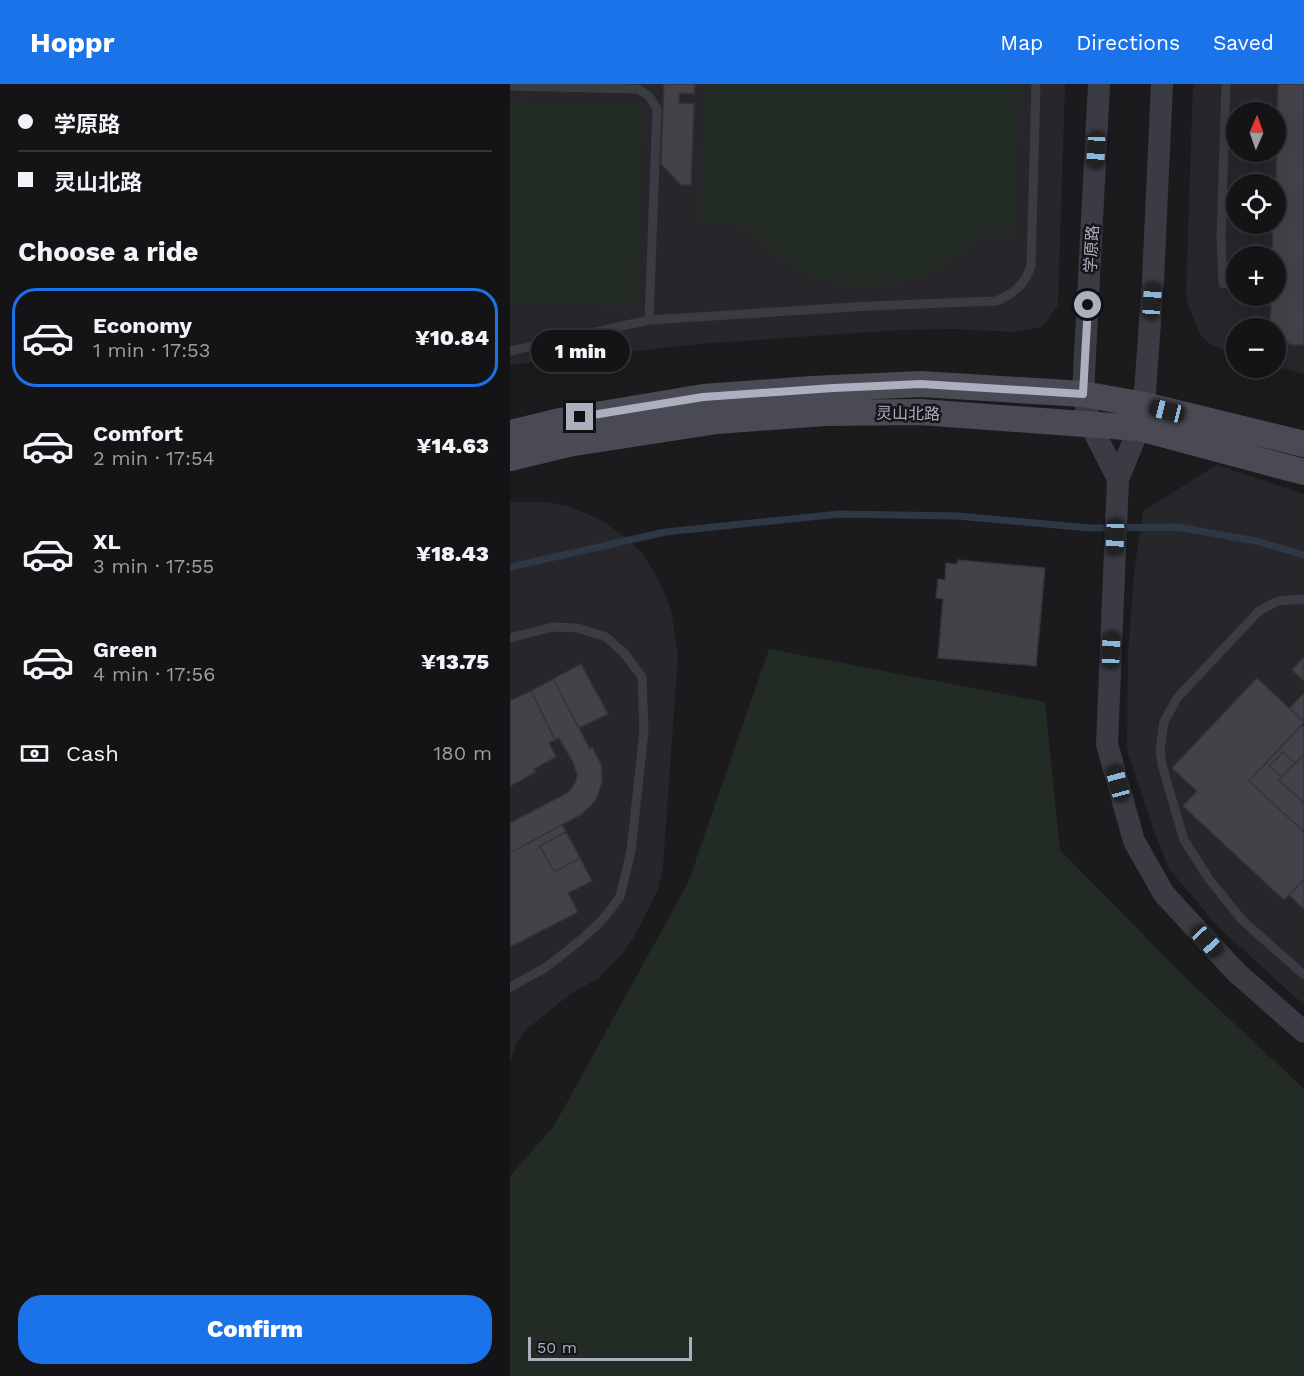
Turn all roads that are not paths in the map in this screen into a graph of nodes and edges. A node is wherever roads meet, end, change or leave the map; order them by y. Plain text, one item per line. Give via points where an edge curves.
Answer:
1 (1036, 84) edge
2 (1099, 84) edge
3 (1162, 84) edge
4 (1226, 84) edge
5 (510, 86) edge
6 (1226, 284) edge
7 (649, 321) junction
8 (510, 351) edge
9 (1083, 394) junction
10 (1142, 416) junction
11 (1090, 424) junction
12 (510, 433) edge
13 (1304, 444) edge
14 (510, 458) edge
15 (1304, 472) edge
16 (1118, 479) junction
17 (1304, 599) edge
18 (510, 638) edge
19 (1304, 975) edge
20 (510, 987) edge
21 (1304, 1032) edge

1 - 7 lane via 1031,266 1024,282 1008,296 996,301
2 - 9 street, 学原路
3 - 10 street, 学原路
4 - 6 lane via 1221,237 1223,284
5 - 7 lane via 638,89 649,96 657,109
7 - 8 lane
9 - 10 main road, 灵山北路
9 - 11 street, 学原路
9 - 12 main road, 灵山北路 via 921,384 812,389 703,397
10 - 11 main road, 灵山北路
10 - 13 main road, 灵山北路
10 - 15 main road, 灵山北路
10 - 16 street, 学原路
11 - 14 main road, 灵山北路 via 920,412 825,413 717,421 568,444
11 - 16 street, 学原路
16 - 21 street, 学原路 via 1107,744 1134,841 1164,894 1236,972
17 - 19 lane via 1278,601 1259,611 1177,698 1164,722 1160,750 1184,840 1242,920
18 - 20 lane via 553,627 578,628 606,637 642,677 644,731 632,851 620,897 582,939 545,968

